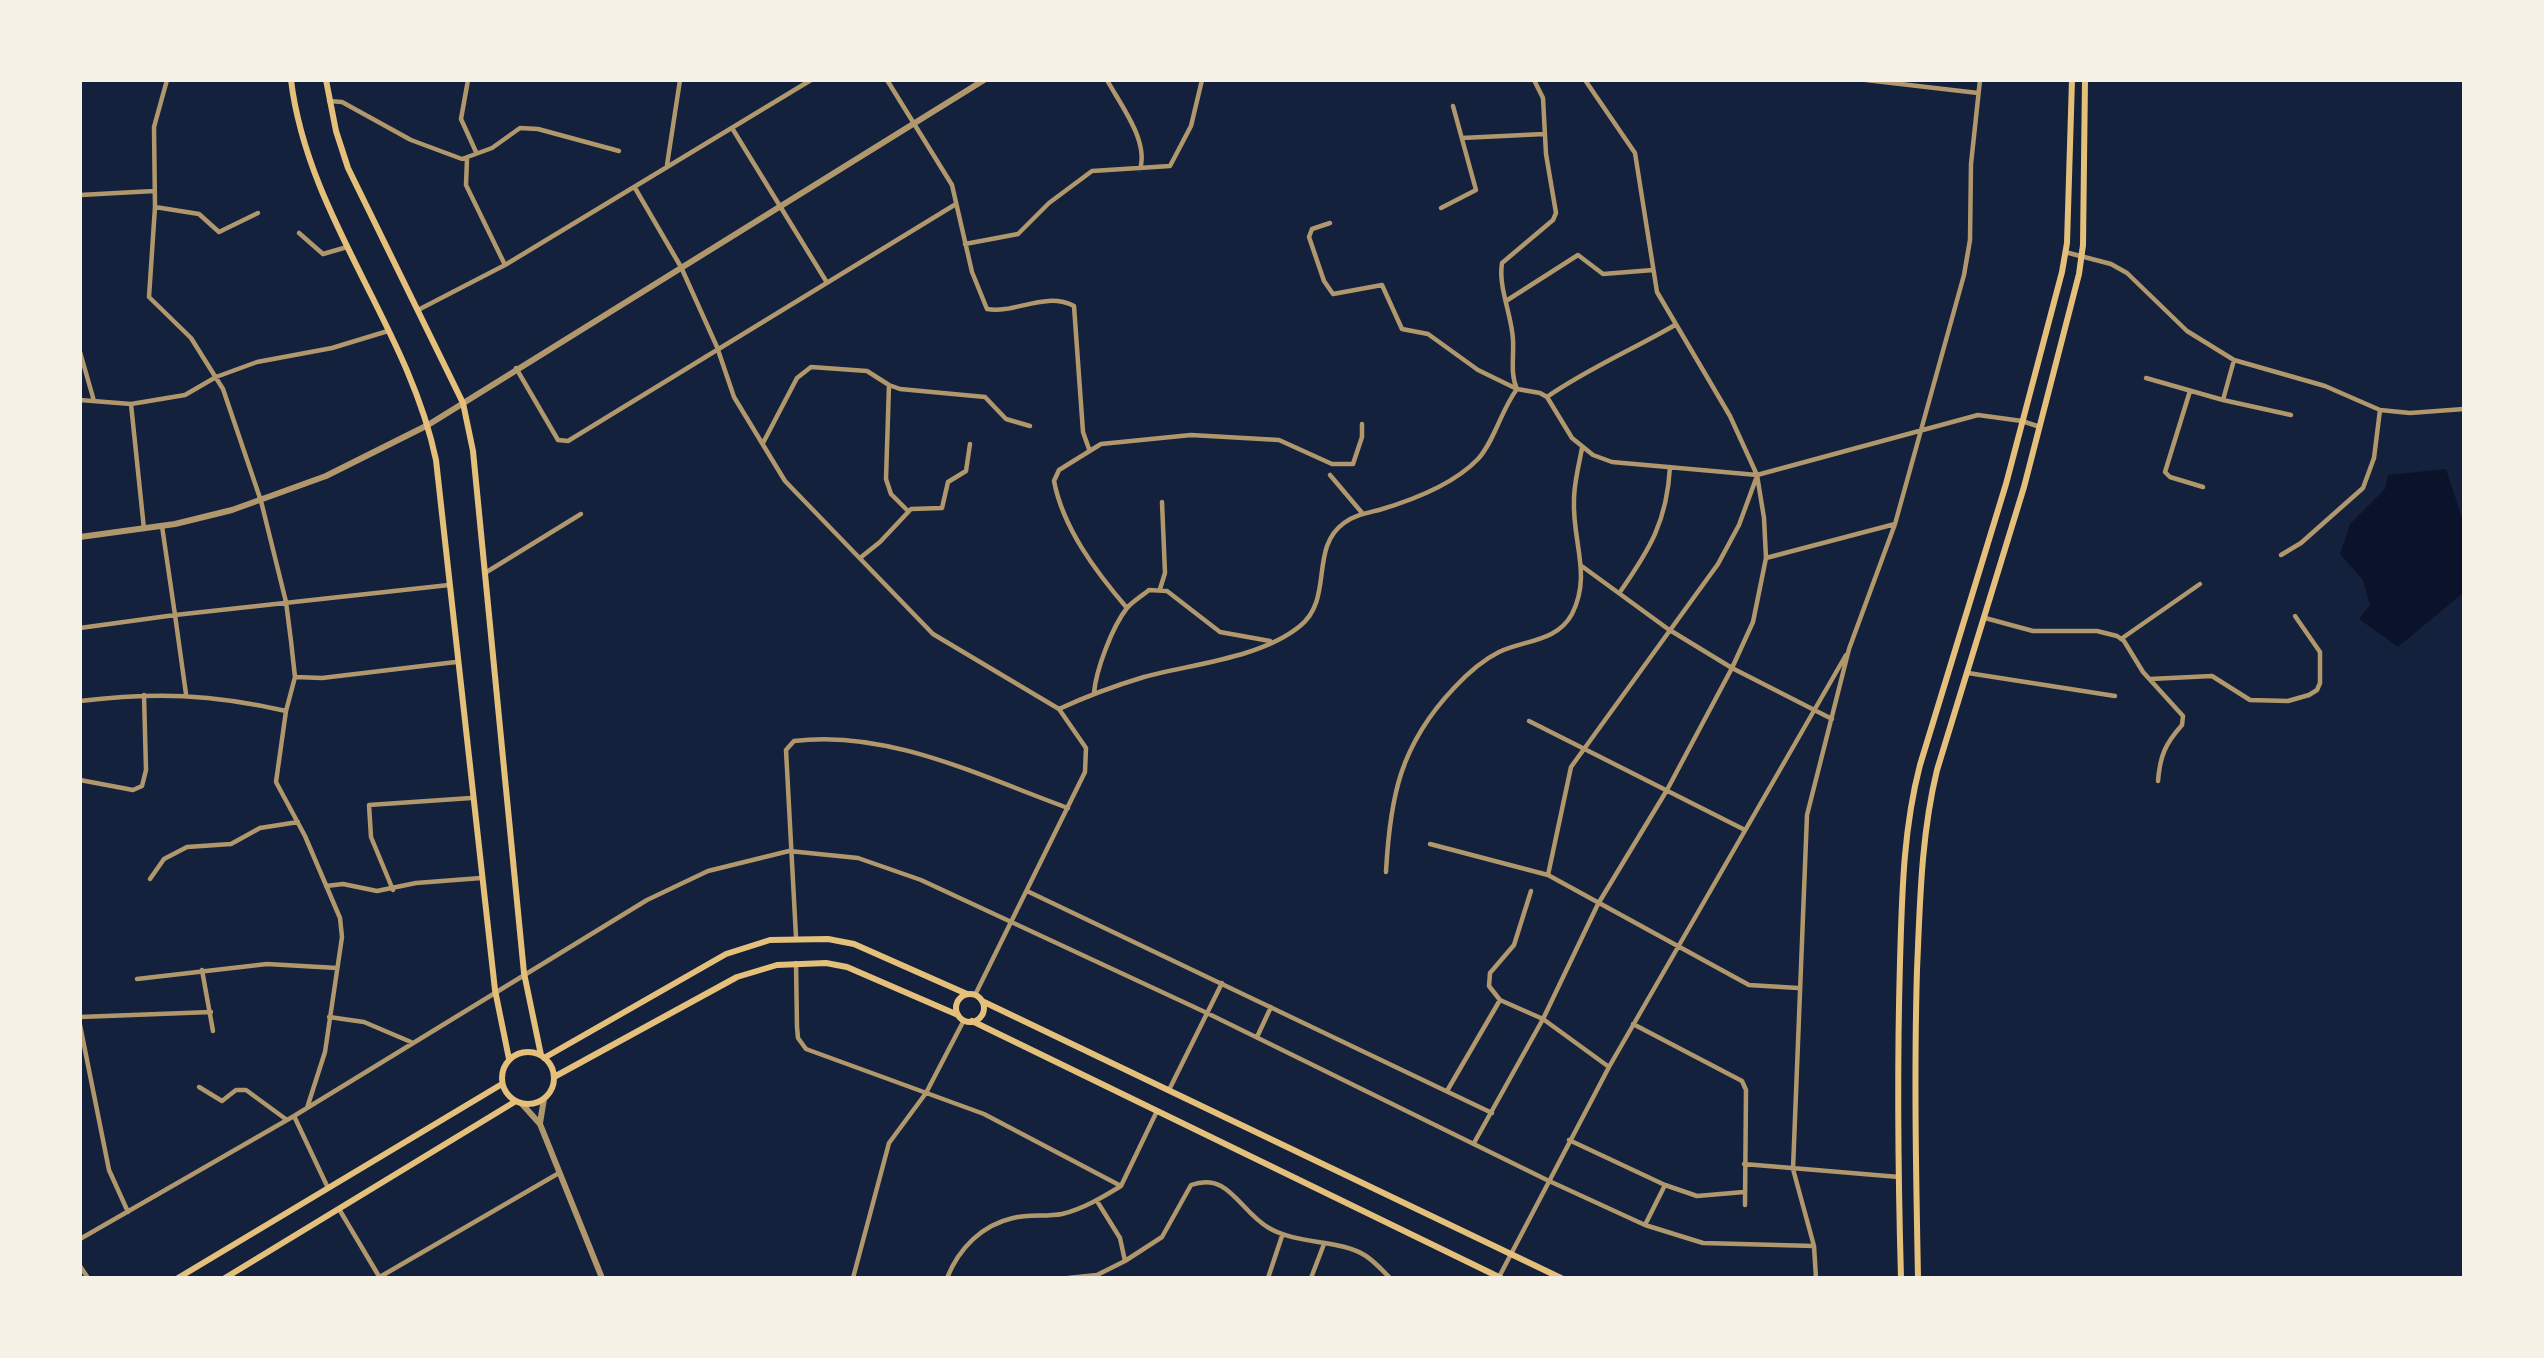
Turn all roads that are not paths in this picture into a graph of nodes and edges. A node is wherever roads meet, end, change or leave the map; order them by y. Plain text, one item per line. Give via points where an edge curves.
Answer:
1 (167, 80) edge
2 (292, 80) edge
3 (326, 80) edge
4 (468, 80) edge
5 (680, 80) edge
6 (811, 80) edge
7 (887, 80) edge
8 (984, 80) edge
9 (1107, 80) edge
10 (1202, 80) edge
11 (1534, 80) edge
12 (1585, 80) edge
13 (1866, 80) edge
14 (1980, 80) edge
15 (2071, 80) edge
16 (2085, 80) edge
17 (1978, 93) junction
18 (329, 101) junction
19 (1453, 106) dead end
20 (916, 124) junction
21 (732, 128) junction
22 (1544, 134) junction
23 (1462, 138) junction
24 (619, 151) dead end
25 (476, 152) junction
26 (467, 159) junction
27 (667, 166) junction
28 (1140, 169) junction
29 (635, 188) junction
30 (154, 191) junction
31 (80, 195) edge
32 (956, 204) junction
33 (781, 206) junction
34 (156, 207) junction
35 (1441, 208) dead end
36 (258, 214) dead end
37 (1331, 223) dead end
38 (299, 233) dead end
39 (965, 244) junction
40 (347, 247) junction
41 (2065, 253) junction
42 (2081, 257) junction
43 (505, 265) junction
44 (681, 267) junction
45 (1653, 270) junction
46 (825, 281) junction
47 (1506, 301) junction
48 (418, 310) junction
49 (1675, 325) junction
50 (388, 331) junction
51 (717, 347) junction
52 (80, 352) edge
53 (2234, 360) junction
54 (516, 368) junction
55 (216, 377) junction
56 (2146, 378) dead end
57 (888, 385) junction
58 (1517, 389) junction
59 (2190, 391) junction
60 (1547, 397) junction
61 (80, 400) edge
62 (2223, 400) junction
63 (94, 401) junction
64 (463, 403) junction
65 (131, 404) junction
66 (2380, 410) junction
67 (2463, 410) edge
68 (2291, 415) dead end
69 (2022, 421) junction
70 (1362, 424) dead end
71 (428, 425) junction
72 (1030, 426) dead end
73 (2040, 427) junction
74 (1920, 431) junction
75 (763, 444) junction
76 (970, 444) dead end
77 (1582, 448) junction
78 (1089, 449) junction
79 (1670, 467) junction
80 (1330, 475) dead end
81 (1757, 475) junction
82 (2203, 487) dead end
83 (261, 501) junction
84 (1162, 502) dead end
85 (908, 511) junction
86 (581, 514) dead end
87 (1363, 514) junction
88 (1895, 524) junction
89 (162, 526) junction
90 (144, 528) junction
91 (80, 537) edge
92 (2281, 555) dead end
93 (860, 558) junction
94 (1766, 558) junction
95 (1583, 568) junction
96 (485, 573) junction
97 (2200, 584) dead end
98 (449, 585) junction
99 (1160, 589) junction
100 (1620, 592) junction
101 (286, 602) junction
102 (1127, 608) junction
103 (175, 615) junction
104 (2295, 616) dead end
105 (1985, 618) junction
106 (80, 628) edge
107 (1668, 629) junction
108 (2121, 639) junction
109 (1270, 641) junction
110 (1849, 649) junction
111 (456, 662) junction
112 (1732, 668) junction
113 (1968, 674) junction
114 (295, 677) junction
115 (2149, 679) junction
116 (1094, 693) junction
117 (186, 694) junction
118 (144, 695) junction
119 (2115, 696) dead end
120 (80, 701) edge
121 (1059, 709) junction
122 (1812, 709) junction
123 (286, 711) junction
124 (1832, 719) junction
125 (1529, 721) dead end
126 (1583, 747) junction
127 (80, 780) edge
128 (2158, 781) dead end
129 (1667, 790) junction
130 (471, 798) junction
131 (1068, 808) junction
132 (299, 822) junction
133 (1743, 829) junction
134 (1430, 844) dead end
135 (789, 851) junction
136 (1386, 872) dead end
137 (1548, 875) junction
138 (481, 878) junction
139 (150, 879) dead end
140 (326, 886) junction
141 (393, 890) junction
142 (1027, 891) junction
143 (1531, 891) dead end
144 (1598, 904) junction
145 (1010, 923) junction
146 (796, 937) junction
147 (1676, 947) junction
148 (796, 963) junction
149 (337, 968) junction
150 (202, 970) junction
151 (524, 973) junction
152 (136, 979) dead end
153 (1222, 983) junction
154 (1798, 988) junction
155 (495, 990) junction
156 (971, 994) junction
157 (1500, 1000) junction
158 (982, 1001) junction
159 (1271, 1007) junction
160 (211, 1012) junction
161 (1207, 1013) junction
162 (958, 1015) junction
163 (80, 1017) edge
164 (329, 1017) junction
165 (1543, 1019) junction
166 (968, 1021) junction
167 (1633, 1024) junction
168 (80, 1025) edge
169 (213, 1031) dead end
170 (1257, 1037) junction
171 (412, 1043) junction
172 (543, 1057) junction
173 (509, 1059) junction
174 (1609, 1067) junction
175 (554, 1077) junction
176 (502, 1084) junction
177 (199, 1087) dead end
178 (1170, 1088) junction
179 (1447, 1091) junction
180 (926, 1093) junction
181 (544, 1099) junction
182 (519, 1103) junction
183 (307, 1108) junction
184 (1157, 1111) junction
185 (1492, 1113) junction
186 (294, 1116) junction
187 (287, 1120) junction
188 (540, 1123) junction
189 (1569, 1140) junction
190 (1474, 1143) junction
191 (1744, 1164) junction
192 (1793, 1168) junction
193 (560, 1172) junction
194 (1899, 1177) junction
195 (1547, 1180) junction
196 (1665, 1185) junction
197 (1121, 1186) junction
198 (328, 1188) junction
199 (1744, 1192) junction
200 (1097, 1201) junction
201 (1745, 1205) dead end
202 (339, 1209) junction
203 (128, 1212) junction
204 (1645, 1225) junction
205 (1282, 1236) junction
206 (80, 1239) edge
207 (1324, 1244) junction
208 (1814, 1246) junction
209 (1510, 1253) junction
210 (1125, 1261) junction
211 (80, 1266) edge
212 (1109, 1271) junction
213 (379, 1277) edge
214 (1499, 1277) edge
215 (88, 1278) edge
216 (178, 1278) edge
217 (225, 1278) edge
218 (602, 1278) edge
219 (853, 1278) edge
220 (947, 1278) edge
221 (1068, 1278) edge
222 (1109, 1278) edge
223 (1268, 1278) edge
224 (1311, 1278) edge
225 (1390, 1278) edge
226 (1561, 1278) edge
227 (1816, 1278) edge
228 (1901, 1278) edge
229 (1918, 1278) edge

1 - 30 street via 153,127
2 - 40 main road via 309,159
3 - 18 main road
4 - 25 street via 461,119
5 - 27 street
6 - 21 street
7 - 20 street
8 - 20 street
9 - 28 street via 1134,131
10 - 28 street via 1191,126 1173,164
11 - 22 street via 1543,98
12 - 45 street via 1635,153
13 - 17 street
14 - 17 street
15 - 41 main road
16 - 42 main road
17 - 74 street via 1968,257
18 - 26 street via 342,102 411,140
18 - 48 main road via 348,168
19 - 23 street
20 - 32 street via 952,185
20 - 33 street
21 - 27 street
21 - 33 street
22 - 23 street
22 - 47 street via 1556,213 1548,225 1505,258 1501,274
23 - 35 street via 1476,190
24 - 25 street via 520,128 492,148
25 - 26 street
26 - 43 street via 466,185
27 - 29 street
28 - 39 street via 1092,171 1049,203 1018,234
29 - 43 street
29 - 44 street
30 - 31 street
30 - 34 street
32 - 39 street
32 - 46 street
33 - 44 street
33 - 46 street
34 - 36 street via 199,214 219,232
34 - 55 street via 149,297 191,338
37 - 58 street via 1312,229 1309,237 1333,294 1382,285 1402,329 1427,334 1478,370
38 - 40 street via 323,254
39 - 78 street via 987,309 1053,301 1074,306 1083,432
40 - 50 main road
41 - 42 street
41 - 69 main road
42 - 53 street via 2127,273 2187,331
42 - 73 main road
43 - 48 street
44 - 51 street
44 - 54 street
45 - 47 street via 1603,274 1577,255
45 - 49 street via 1657,292
46 - 51 street
47 - 58 street
48 - 64 main road
49 - 60 street via 1581,373
49 - 81 street via 1730,416
50 - 55 street via 332,348 257,362
50 - 71 main road
51 - 54 street via 568,441 558,440
51 - 75 street via 734,397
52 - 63 street
53 - 62 street
53 - 66 street via 2325,386
54 - 64 street
55 - 65 street via 185,394
55 - 83 street
56 - 59 street
57 - 72 street via 985,397 1006,419
57 - 75 street via 867,371 811,367 793,385
57 - 85 street via 886,479 891,494
58 - 60 street
58 - 87 street via 1478,458 1421,494
59 - 62 street
59 - 82 street via 2165,472
60 - 77 street
61 - 63 street
62 - 68 street
63 - 65 street
64 - 71 street
64 - 96 main road via 473,451
65 - 90 street
66 - 67 street
66 - 92 street via 2374,458 2363,488
69 - 73 street
69 - 74 street via 1978,415
69 - 194 main road via 1909,811 1898,1032
70 - 78 street via 1356,462 1346,465 1264,438 1191,435
71 - 83 street via 326,476
71 - 98 main road
73 - 105 main road
74 - 81 street
74 - 88 street
75 - 93 street via 785,481
76 - 85 street via 966,471 948,482 942,508
77 - 79 street via 1612,462
77 - 95 street via 1573,500
78 - 102 street via 1055,474 1056,492 1061,510 1089,557
79 - 81 street
79 - 100 street via 1667,502 1657,533
80 - 87 street
81 - 94 street
81 - 107 street via 1731,542
83 - 89 street
83 - 101 street
84 - 99 street via 1165,573
85 - 93 street
86 - 96 street
87 - 109 street via 1334,531 1326,545 1312,613 1300,626
88 - 94 street
88 - 110 street
89 - 90 street
89 - 103 street
90 - 91 street
93 - 121 street via 933,634
94 - 112 street via 1753,621
95 - 100 street
95 - 136 street via 1577,603 1567,622 1552,636 1496,653 1463,678 1415,736 1394,796
96 - 151 main road
97 - 108 street
98 - 101 street
98 - 111 main road
99 - 102 street via 1149,590
99 - 109 street via 1220,632
100 - 107 street
101 - 103 street
101 - 114 street
102 - 116 street via 1101,661
103 - 106 street
103 - 117 street
104 - 115 street via 2320,652 2320,683 2309,695 2288,701 2250,701 2212,676
105 - 108 street via 2033,631 2097,631
105 - 113 main road
107 - 112 street
107 - 126 street
108 - 115 street
109 - 116 street via 1260,648
110 - 122 street
110 - 124 street
111 - 114 street via 322,678
111 - 130 main road
112 - 122 street
112 - 129 street
113 - 119 street
113 - 229 main road via 1932,792 1921,871 1914,1071
114 - 123 street
115 - 128 street via 2182,711 2183,720 2167,742
116 - 121 street
117 - 118 street
117 - 123 street
118 - 120 street
118 - 127 street via 146,770 142,786 133,790
121 - 131 street via 1088,756
122 - 124 street
122 - 133 street
123 - 132 street via 276,782
124 - 154 street via 1807,815
125 - 126 street
126 - 129 street
126 - 137 street via 1569,774
129 - 133 street
129 - 144 street
130 - 138 main road
130 - 141 street via 369,805 371,837
131 - 135 street via 938,761 865,741 794,741 786,750
131 - 142 street
132 - 139 street via 260,828 230,844 187,847 164,859
132 - 140 street
133 - 147 street
134 - 137 street
135 - 145 street via 859,858 921,880
135 - 146 street
135 - 151 street via 708,871 675,886
137 - 144 street
138 - 141 street via 416,883
138 - 155 main road
140 - 141 street
140 - 149 street via 340,918
142 - 145 street
142 - 153 street
143 - 157 street via 1514,945 1490,973 1489,986
144 - 147 street
144 - 165 street
145 - 156 street
145 - 161 street
146 - 156 main road via 854,944
146 - 172 main road via 748,945 726,954
147 - 154 street via 1755,987
147 - 167 street
148 - 162 main road via 847,967
148 - 175 main road via 737,976
148 - 180 street via 798,1038 806,1049
149 - 150 street via 267,964
149 - 164 street
150 - 152 street
150 - 160 street
151 - 155 street
151 - 172 main road
153 - 159 street
153 - 161 street
154 - 192 street
155 - 171 street
155 - 173 main road
156 - 158 main road
156 - 162 main road via 957,1002
157 - 165 street
157 - 179 street
158 - 166 main road via 982,1013
158 - 178 main road
159 - 170 street
159 - 179 street
160 - 163 street
160 - 169 street
161 - 170 street
161 - 178 street
162 - 166 main road
164 - 171 street via 364,1022
164 - 183 street via 325,1052
165 - 174 street
165 - 185 street
166 - 180 street
166 - 184 main road
167 - 174 street
167 - 191 street via 1742,1081 1746,1090
168 - 203 street via 109,1170
170 - 190 street
171 - 183 street
172 - 173 main road via 524,1052
172 - 175 main road
173 - 176 main road via 502,1071
174 - 189 street
175 - 181 main road
176 - 182 main road
176 - 198 main road
177 - 187 street via 222,1101 236,1090 246,1090
178 - 209 main road
179 - 185 street
180 - 197 street via 984,1114
180 - 219 street via 890,1143
181 - 182 main road
181 - 188 street
182 - 188 street
182 - 202 main road
183 - 186 street
184 - 197 street
184 - 214 main road
185 - 190 street
186 - 187 street
186 - 198 street
187 - 203 street
188 - 193 street
189 - 195 street
189 - 196 street
190 - 195 street
191 - 192 street
191 - 199 street
192 - 194 street
192 - 208 street
193 - 213 street
193 - 218 street
194 - 228 main road
195 - 204 street
195 - 209 street
196 - 199 street via 1697,1196
196 - 204 street
197 - 200 street
198 - 216 main road
199 - 201 street
200 - 210 street via 1120,1238
200 - 220 street via 1062,1214 1013,1218 975,1236 954,1260
202 - 213 street
202 - 217 main road
203 - 206 street
204 - 208 street via 1703,1244
205 - 207 street
205 - 210 street via 1262,1224 1218,1182 1202,1181 1191,1185 1162,1237
205 - 223 street
207 - 224 street
207 - 225 street via 1365,1255
208 - 227 street
209 - 214 street
209 - 226 main road
210 - 212 street
211 - 215 street
212 - 221 street
212 - 222 street

